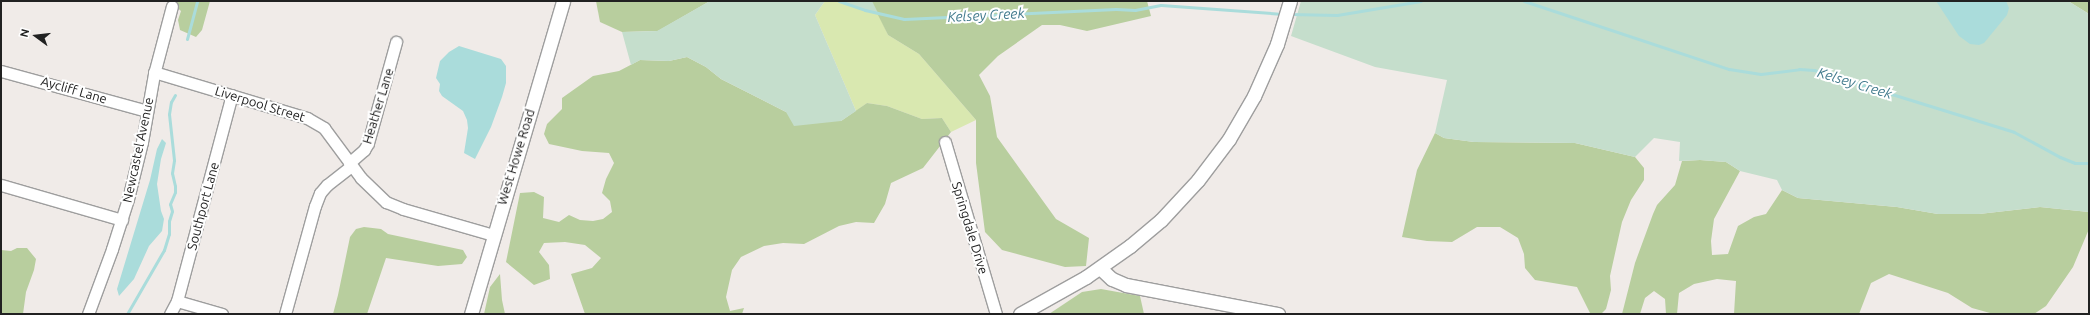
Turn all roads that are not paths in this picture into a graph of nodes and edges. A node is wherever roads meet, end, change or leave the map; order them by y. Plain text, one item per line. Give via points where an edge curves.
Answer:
1 (563, 1) edge
2 (172, 6) dead end
3 (1288, 8) edge
4 (396, 42) dead end
5 (1, 71) edge
6 (154, 72) junction
7 (232, 96) junction
8 (147, 111) junction
9 (945, 142) dead end
10 (350, 164) junction
11 (1, 185) edge
12 (122, 220) junction
13 (493, 235) junction
14 (1100, 268) junction
15 (177, 301) junction
16 (88, 314) edge
17 (170, 314) edge
18 (222, 314) edge
19 (285, 314) edge
20 (471, 314) edge
21 (996, 314) edge
22 (1020, 314) edge
23 (1278, 314) edge

1 - 13 street, West Howe Road
2 - 6 street, Newcastel Avenue
3 - 14 street via 1257,90 1220,153 1160,220
4 - 10 street, Heather Lane via 368,143
5 - 8 street, Aycliff Lane
6 - 7 street, Liverpool Street
6 - 8 street, Newcastel Avenue
7 - 10 street, Liverpool Street via 309,119 324,128
7 - 15 street, Southport Lane
8 - 12 street, Newcastel Avenue via 137,167
9 - 21 street, Springdale Drive
10 - 13 street, Liverpool Street via 372,191 386,202
10 - 19 street, Heather Lane via 320,193
11 - 12 street
12 - 16 street, Newcastel Avenue
13 - 20 street, West Howe Road
14 - 22 street
14 - 23 street via 1112,279 1126,285
15 - 17 street, Southport Lane
15 - 18 street

